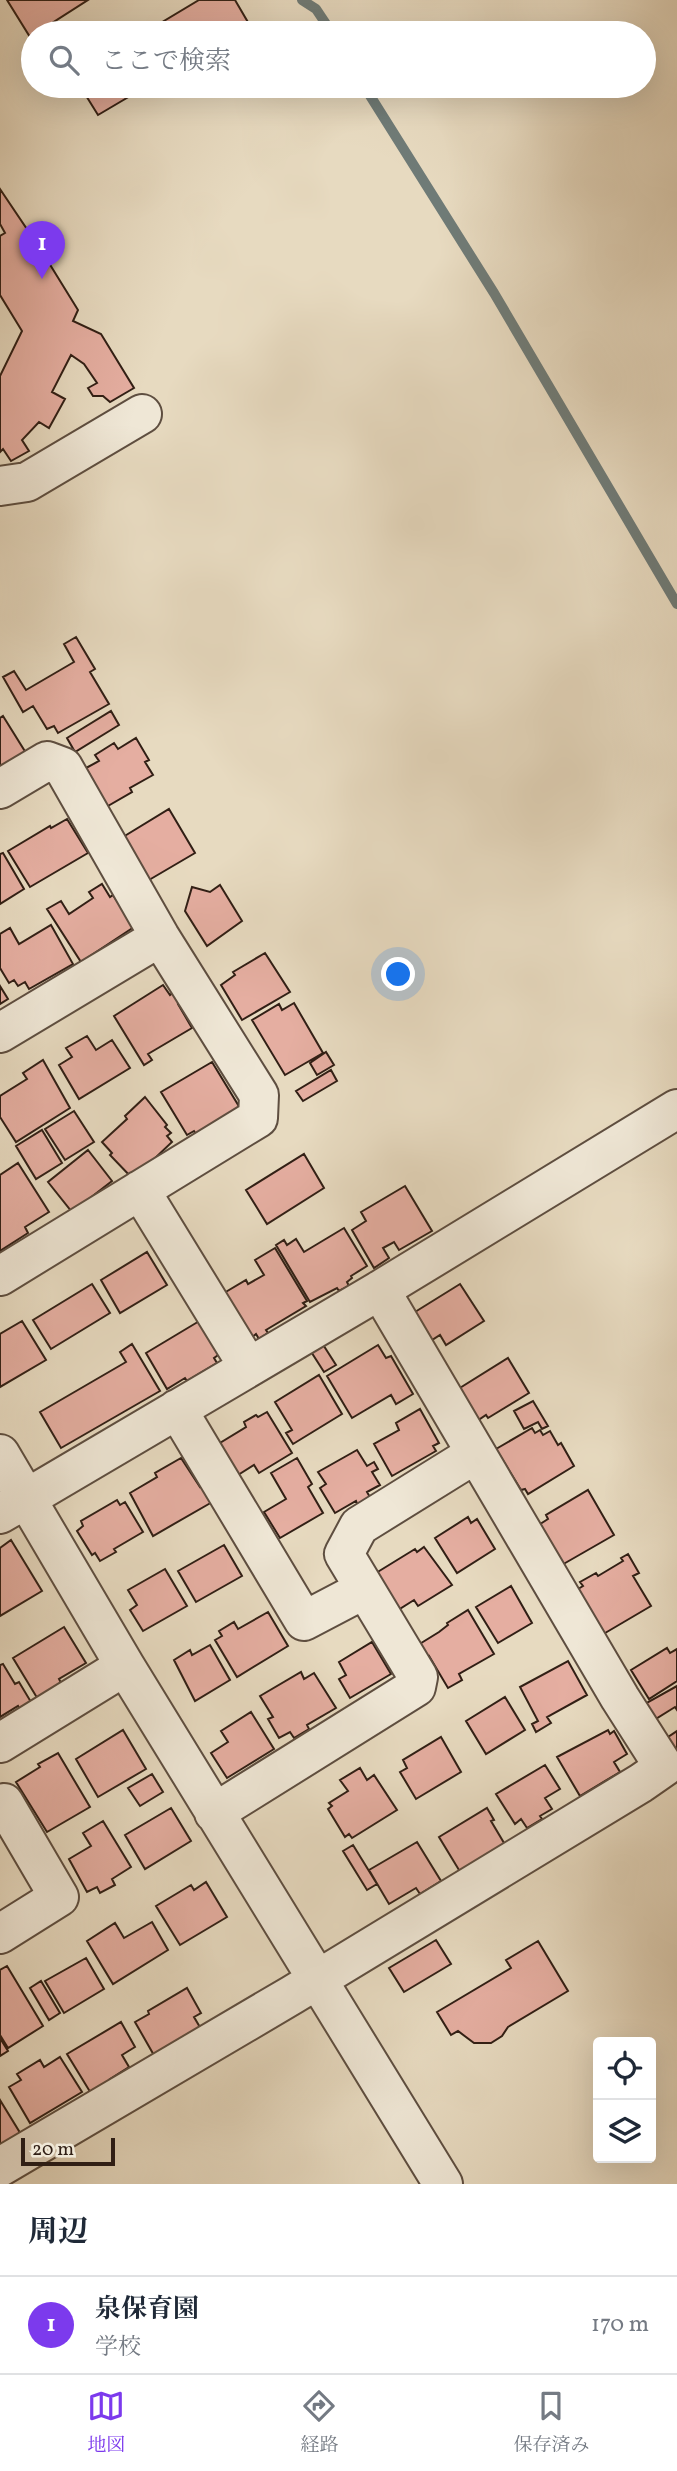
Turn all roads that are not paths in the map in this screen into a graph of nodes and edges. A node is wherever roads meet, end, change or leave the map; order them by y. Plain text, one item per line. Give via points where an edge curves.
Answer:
1 (142, 414) dead end
2 (0, 486) edge
3 (0, 789) edge
4 (160, 937) junction
5 (0, 1033) edge
6 (677, 1109) edge
7 (140, 1190) junction
8 (0, 1276) edge
9 (380, 1290) junction
10 (248, 1366) junction
11 (177, 1409) junction
12 (0, 1454) edge
13 (475, 1454) junction
14 (14, 1506) edge
15 (365, 1589) junction
16 (125, 1666) junction
17 (0, 1743) edge
18 (1, 1801) edge
19 (214, 1813) junction
20 (0, 1934) edge
21 (317, 1979) junction
22 (0, 2167) edge
23 (443, 2184) edge

1 - 2 street via 27,482
3 - 4 street via 47,761 63,767
4 - 5 street
4 - 7 street via 259,1096 258,1118
6 - 9 street
7 - 8 street
7 - 10 street
9 - 10 street
9 - 13 street
10 - 11 street
11 - 14 street
11 - 15 street via 304,1622
12 - 14 street
13 - 15 street via 359,1526 344,1554
13 - 21 street via 664,1767
14 - 16 street
15 - 19 street via 418,1677 416,1687
16 - 17 street
16 - 19 street
18 - 20 street via 59,1898
19 - 21 street
21 - 22 street
21 - 23 street

